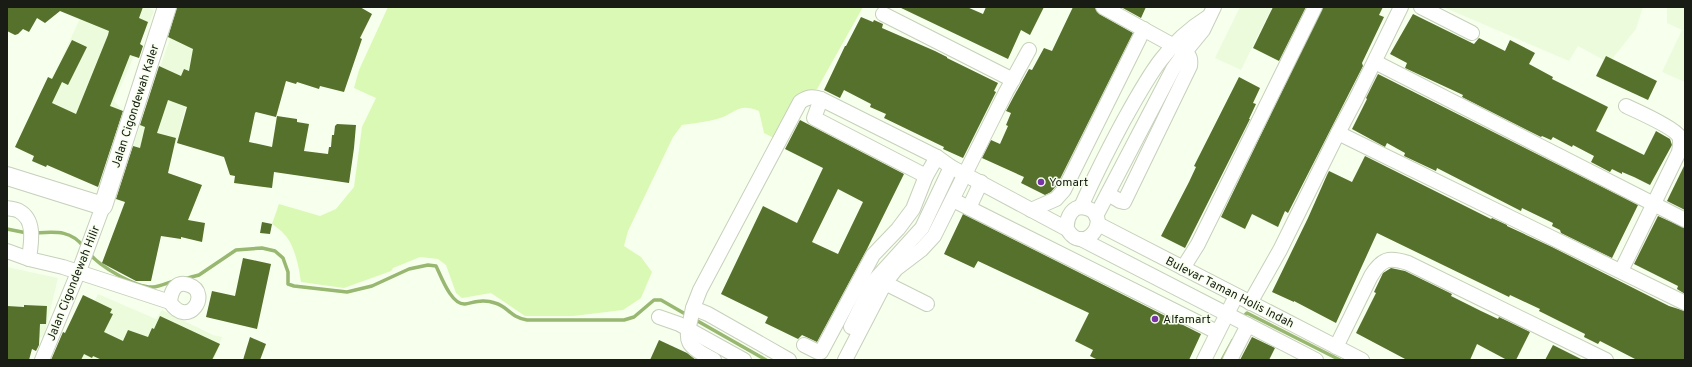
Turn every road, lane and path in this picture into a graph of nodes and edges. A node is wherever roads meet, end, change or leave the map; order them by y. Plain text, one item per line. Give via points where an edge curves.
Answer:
1 (168, 7) edge
2 (1103, 7) edge
3 (1315, 7) edge
4 (1401, 7) edge
5 (1420, 7) edge
6 (1211, 12) edge
7 (883, 14) dead end
8 (1144, 29) junction
9 (1472, 33) dead end
10 (1179, 48) junction
11 (1029, 50) dead end
12 (1374, 62) junction
13 (1013, 80) junction
14 (820, 99) junction
15 (1626, 106) dead end
16 (1338, 133) junction
17 (937, 157) junction
18 (951, 167) junction
19 (966, 174) junction
20 (7, 176) edge
21 (926, 176) junction
22 (1069, 179) junction
23 (981, 182) junction
24 (1089, 188) junction
25 (953, 200) junction
26 (1654, 204) junction
27 (103, 206) junction
28 (1081, 207) junction
29 (7, 208) edge
30 (969, 208) junction
31 (1031, 210) junction
32 (1097, 220) junction
33 (1685, 220) edge
34 (1074, 235) junction
35 (7, 251) edge
36 (1065, 256) junction
37 (29, 258) junction
38 (80, 268) junction
39 (1183, 268) junction
40 (1621, 271) junction
41 (885, 284) junction
42 (170, 302) dead end
43 (1250, 303) junction
44 (1685, 303) edge
45 (927, 304) dead end
46 (1232, 305) junction
47 (659, 317) dead end
48 (690, 318) junction
49 (1248, 325) junction
50 (1217, 332) junction
51 (804, 345) dead end
52 (1336, 347) junction
53 (42, 360) edge
54 (714, 360) edge
55 (744, 360) edge
56 (789, 360) edge
57 (835, 360) edge
58 (845, 360) edge
59 (1204, 360) edge
60 (1230, 360) edge
61 (1316, 360) edge
62 (1362, 360) edge
63 (1606, 360) edge

1 - 27 main road, Jalan Cigondewah Kaler
2 - 8 street
3 - 39 street via 1198,244
4 - 12 street
5 - 9 street
6 - 10 street via 1196,25
7 - 13 street
8 - 10 street
8 - 22 street
10 - 24 street via 1150,74
10 - 32 street via 1169,77
11 - 13 street
12 - 16 street
12 - 26 street
13 - 19 street
14 - 17 street, Bulevar Taman Holis Indah
14 - 21 street via 814,118
14 - 48 street via 806,97 800,102 700,290
15 - 26 street via 1670,128 1678,134 1681,141 1680,152
16 - 40 street
16 - 43 street via 1280,250
17 - 18 street, Bulevar Taman Holis Indah
17 - 21 street
18 - 19 street, Bulevar Taman Holis Indah
18 - 57 street via 922,228 873,282
19 - 23 street, Bulevar Taman Holis Indah
19 - 25 street
20 - 27 main road
21 - 51 street via 913,209 873,255 821,352
22 - 24 street
22 - 31 street via 1061,196
23 - 30 street
23 - 31 street, Bulevar Taman Holis Indah
24 - 28 street
25 - 30 street
25 - 41 street via 934,236 922,250 896,269
26 - 33 street
26 - 40 street
27 - 38 street, Jalan Cigondewah Hilir
28 - 32 street via 1087,208
28 - 34 street via 1069,214 1066,221
29 - 37 street via 20,212 28,220 32,239
30 - 36 street
31 - 34 street, Bulevar Taman Holis Indah
32 - 34 street via 1095,232 1089,238
32 - 39 street, Bulevar Taman Holis Indah
34 - 36 street
34 - 46 street, Bulevar Taman Holis Indah
35 - 37 street
36 - 50 street
37 - 38 street
38 - 42 street
38 - 53 street, Jalan Cigondewah Hilir
39 - 46 street, Bulevar Taman Holis Indah
40 - 44 street
41 - 45 street
41 - 58 street
43 - 46 street, Bulevar Taman Holis Indah
43 - 52 street, Bulevar Taman Holis Indah
46 - 49 street, Bulevar Taman Holis Indah
46 - 50 street
47 - 48 street
48 - 54 street via 687,340 692,347
48 - 55 street
48 - 56 street via 708,314
49 - 60 street
49 - 61 street, Bulevar Taman Holis Indah
50 - 59 street
52 - 62 street, Bulevar Taman Holis Indah
52 - 63 street via 1377,266 1384,261 1395,259 1415,266

